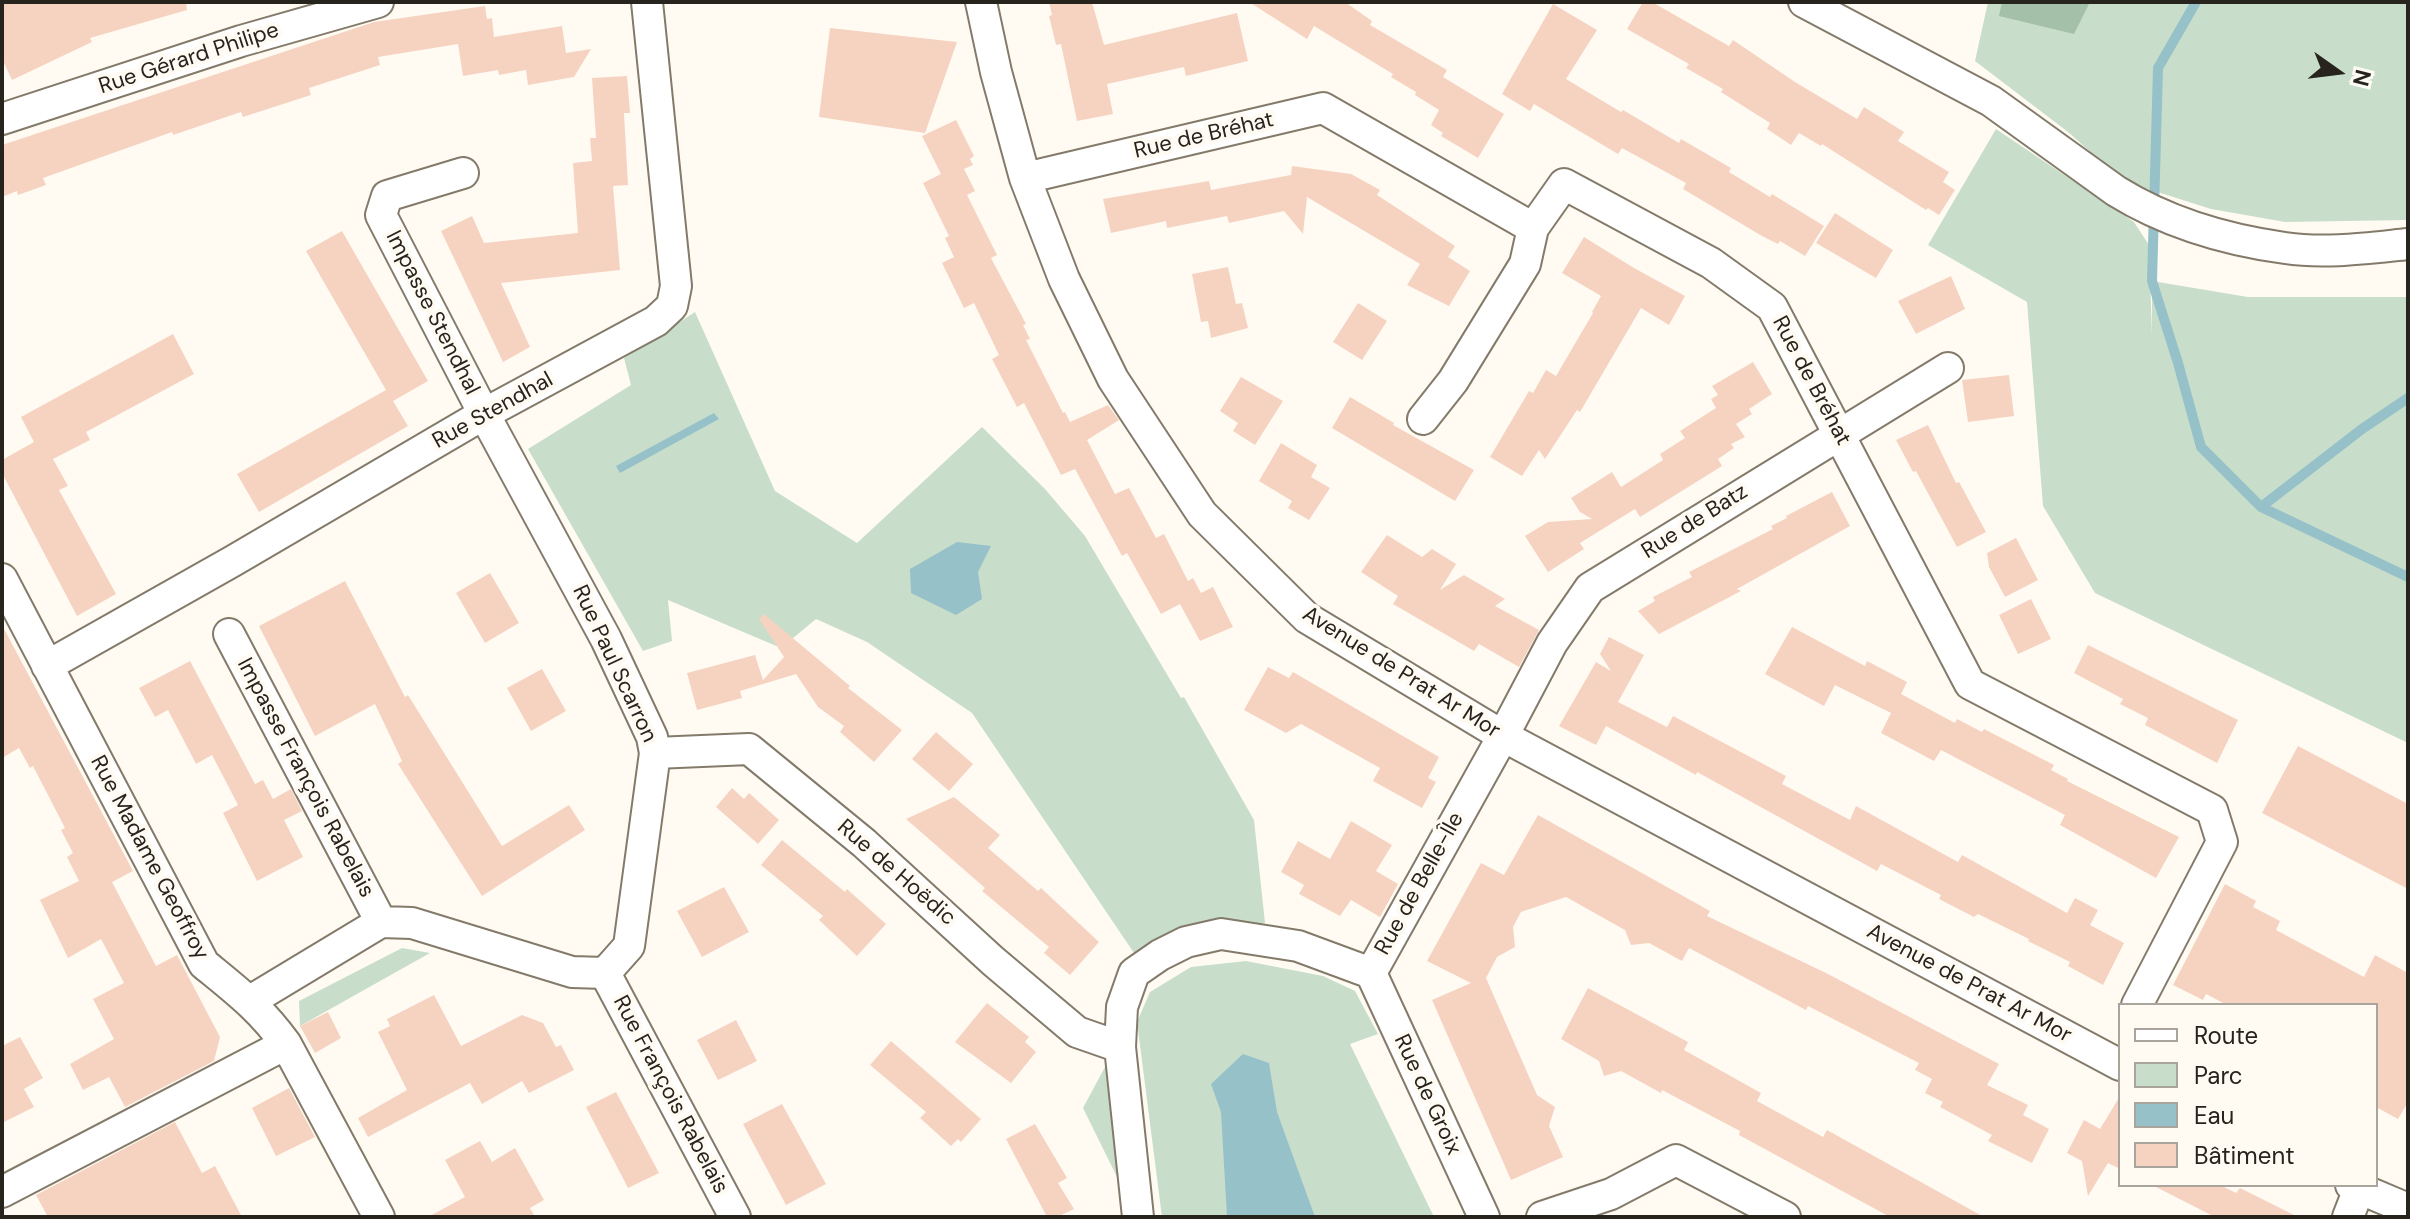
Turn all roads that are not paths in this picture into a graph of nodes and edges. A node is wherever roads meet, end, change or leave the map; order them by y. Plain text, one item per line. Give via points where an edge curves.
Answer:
1 (378, 2) edge
2 (647, 2) edge
3 (981, 2) edge
4 (1804, 2) edge
5 (2, 119) edge
6 (463, 173) dead end
7 (1025, 178) junction
8 (1533, 228) junction
9 (2408, 244) edge
10 (1948, 368) dead end
11 (484, 414) junction
12 (1423, 419) dead end
13 (1839, 434) junction
14 (2, 579) edge
15 (229, 634) dead end
16 (47, 666) junction
17 (1503, 736) junction
18 (655, 753) junction
19 (381, 922) junction
20 (605, 973) junction
21 (1371, 973) junction
22 (250, 1001) junction
23 (2138, 1003) edge
24 (286, 1044) junction
25 (1120, 1047) junction
26 (2116, 1054) edge
27 (2355, 1187) edge
28 (2, 1192) edge
29 (1616, 1206) edge
30 (2408, 1209) edge
31 (379, 1217) edge
32 (735, 1217) edge
33 (1138, 1217) edge
34 (1484, 1217) edge
35 (1542, 1217) edge
36 (1785, 1217) edge
37 (2348, 1217) edge

1 - 5 street, Rue Gérard Philipe
2 - 11 street, Rue Stendhal via 676,286 672,306 656,321
3 - 7 street, Avenue de Prat Ar Mor
4 - 9 street via 1991,101 2116,191 2159,213 2287,248 2352,250
6 - 11 street, Impasse Stendhal via 387,196 381,215
7 - 8 street, Rue de Bréhat via 1323,108
7 - 17 street, Avenue de Prat Ar Mor via 1064,279 1113,379 1202,514 1307,618
8 - 12 street via 1525,264 1453,381
8 - 13 street, Rue de Bréhat via 1564,184 1711,263 1772,307
10 - 13 street, Rue de Batz
11 - 16 street, Rue Stendhal
11 - 18 street, Rue Paul Scarron via 606,639
13 - 17 street, Rue de Batz via 1590,588 1552,643
13 - 23 street, Rue de Bréhat via 1970,684 2212,810 2222,842
14 - 16 street, Rue Madame Geoffroy
15 - 19 street, Impasse François Rabelais
16 - 22 street, Rue Madame Geoffroy via 204,964
17 - 21 street, Rue de Belle-Île
17 - 26 street, Avenue de Prat Ar Mor
18 - 20 street, Rue Paul Scarron via 629,946
18 - 25 street, Rue de Hoëdic via 749,749 1077,1032
19 - 20 street, Rue François Rabelais via 412,923 572,972
19 - 22 street
20 - 32 street, Rue François Rabelais
21 - 25 street, Rue de Belle-Île via 1298,946 1221,934 1186,942 1134,973 1122,1007
21 - 34 street, Rue de Groix
22 - 24 street, Rue Madame Geoffroy
24 - 28 street
24 - 31 street, Rue Madame Geoffroy
25 - 33 street, Rue de Belle-Île
27 - 30 street
27 - 37 street
29 - 35 street
29 - 36 street via 1676,1160

